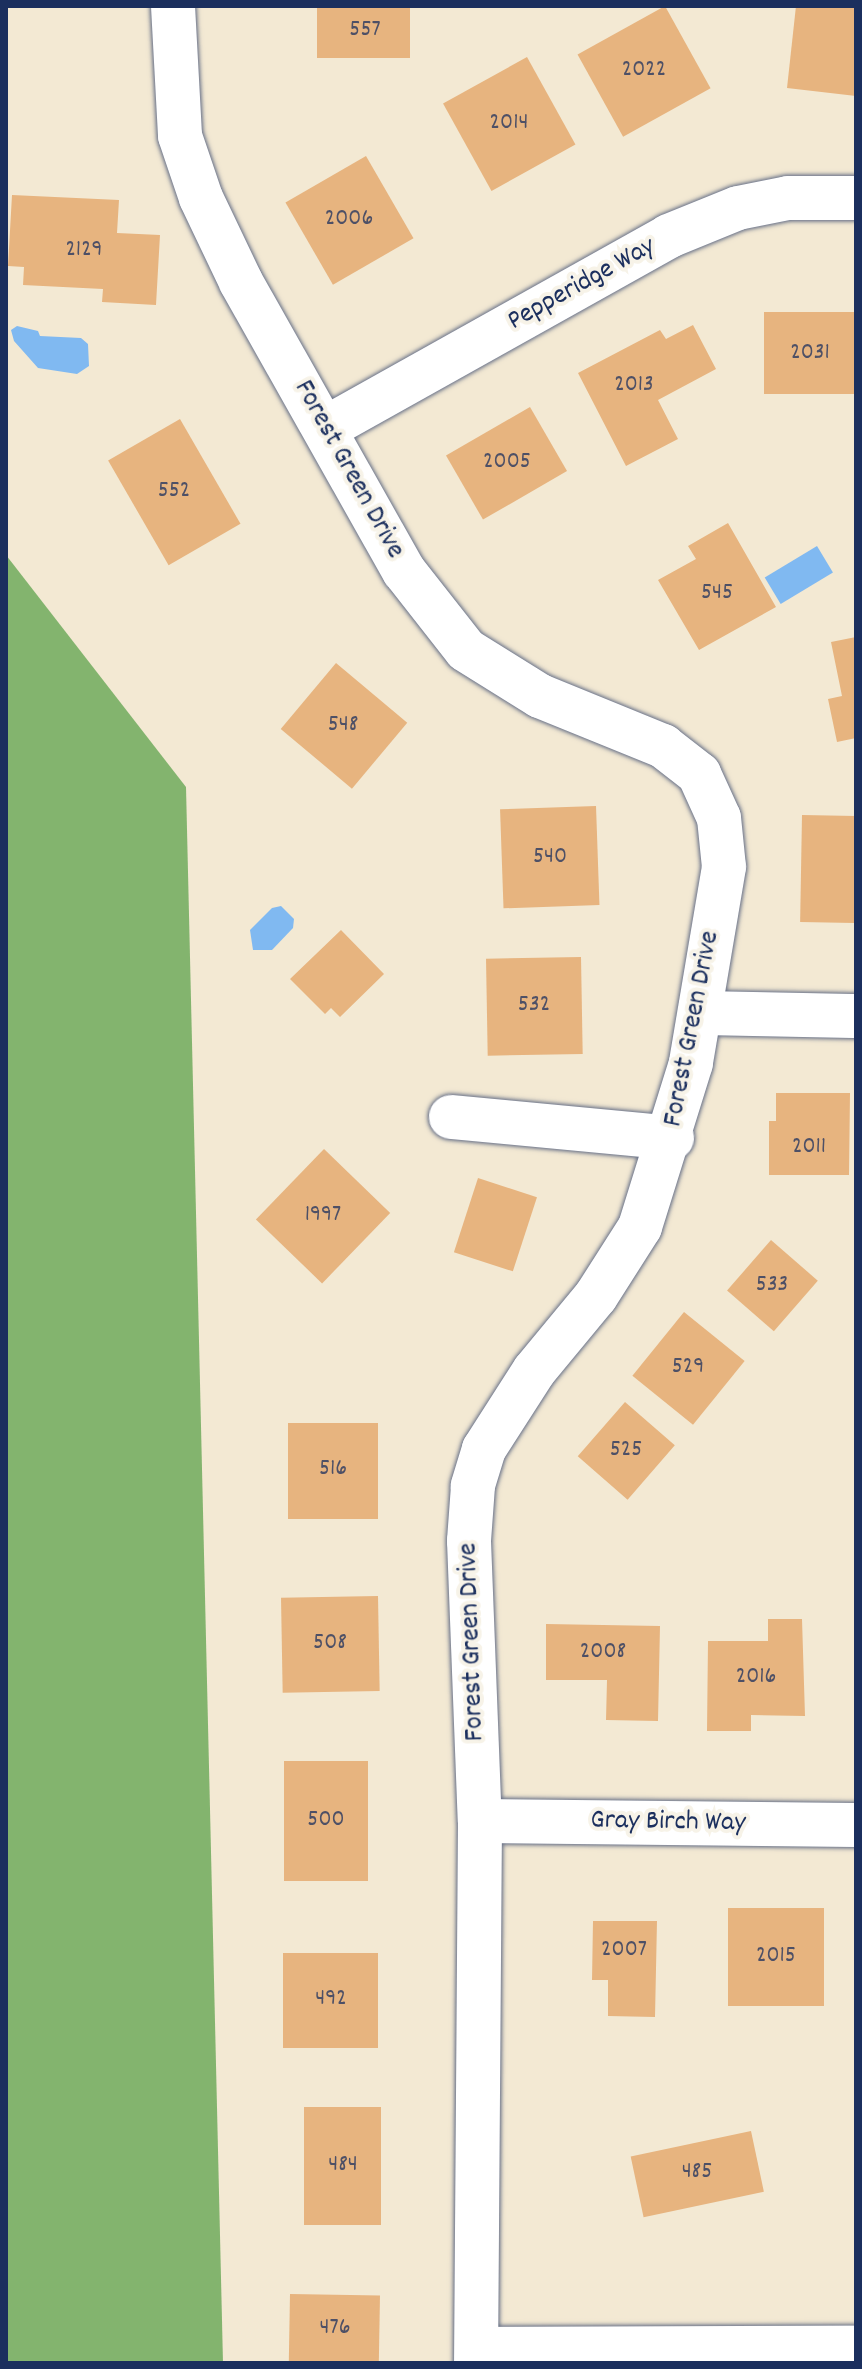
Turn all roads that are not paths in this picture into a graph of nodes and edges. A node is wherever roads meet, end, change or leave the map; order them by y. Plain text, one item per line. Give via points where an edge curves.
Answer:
1 (173, 6) edge
2 (856, 198) edge
3 (326, 428) junction
4 (700, 1013) junction
5 (856, 1016) edge
6 (451, 1117) dead end
7 (672, 1138) junction
8 (480, 1821) junction
9 (856, 1825) edge
10 (856, 2348) edge
11 (476, 2356) edge

1 - 3 street, Forest Green Drive via 180,136 201,198 241,282
2 - 3 street, Pepperidge Way via 788,198 738,208 669,236
3 - 4 street, Forest Green Drive via 404,571 466,650 540,696 663,746 699,774 719,818 724,867
4 - 5 street
4 - 7 street, Forest Green Drive
6 - 7 street
7 - 8 street, Forest Green Drive via 640,1227 596,1296 534,1371 484,1449 473,1486 469,1541
8 - 9 street, Gray Birch Way
8 - 11 street, Forest Green Drive
10 - 11 street

